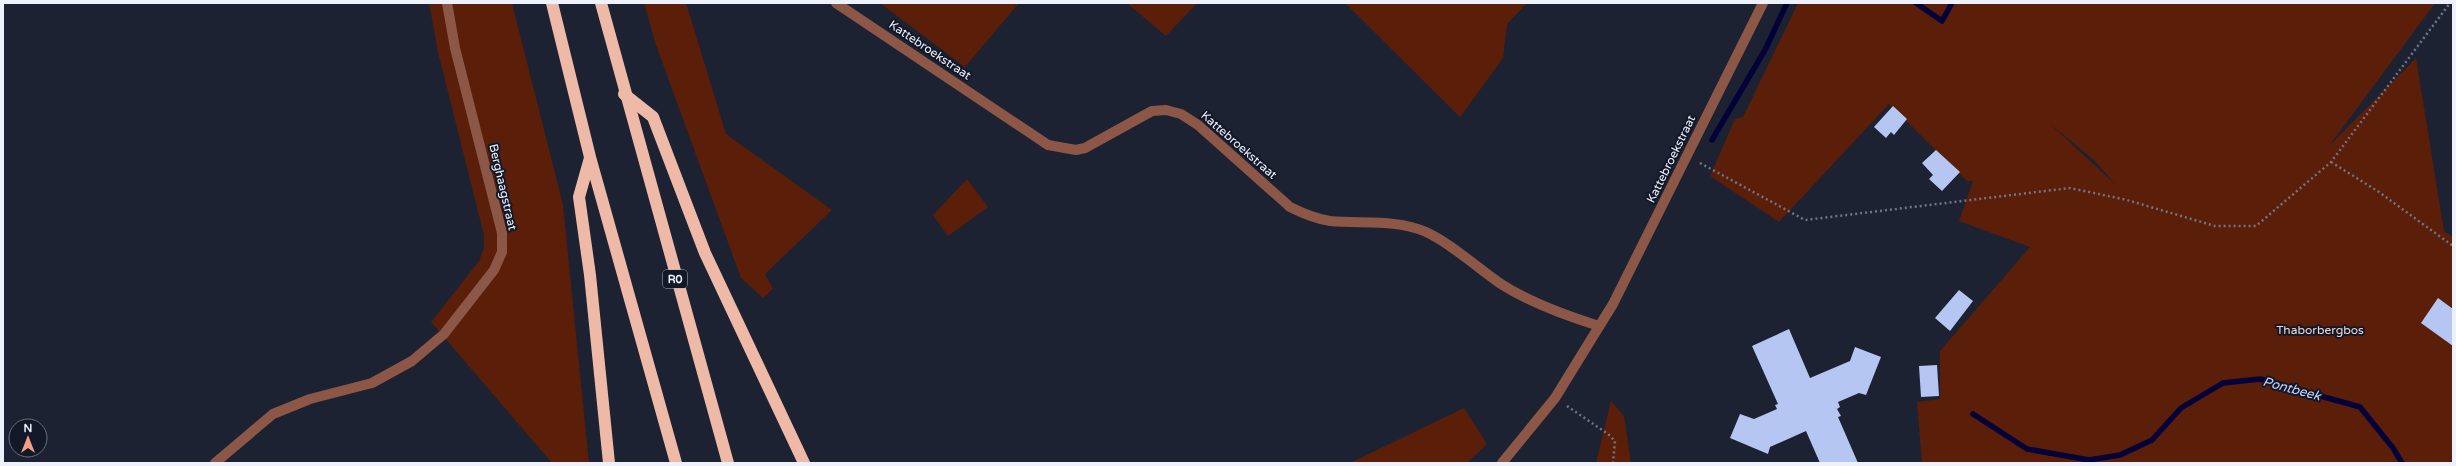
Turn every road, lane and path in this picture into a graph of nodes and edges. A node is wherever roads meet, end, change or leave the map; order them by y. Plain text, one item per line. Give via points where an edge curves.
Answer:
1 (447, 3) edge
2 (552, 3) edge
3 (601, 3) edge
4 (836, 3) edge
5 (1763, 3) edge
6 (2450, 3) edge
7 (624, 94) junction
8 (1687, 156) junction
9 (590, 157) junction
10 (2331, 162) junction
11 (2453, 246) edge
12 (1599, 326) junction
13 (1555, 398) junction
14 (1506, 462) edge
15 (215, 463) edge
16 (609, 463) edge
17 (676, 463) edge
18 (728, 463) edge
19 (804, 463) edge
20 (1613, 463) edge

1 - 15 street, Berghaagstraat via 455,48 502,232 502,252 494,270 444,334 412,360 372,383 310,399 273,414
2 - 9 highway
3 - 7 highway, R0
4 - 12 street, Kattebroekstraat via 1048,145 1076,150 1095,144 1152,111 1166,110 1181,114 1198,125 1290,207 1328,221 1383,222 1427,232 1503,285 1567,316
5 - 8 street, Kattebroekstraat
6 - 10 path
7 - 18 highway, R0
7 - 19 highway via 653,117 705,253
8 - 10 path via 1805,220 2070,188 2127,200 2215,226 2256,226
8 - 12 street, Kattebroekstraat via 1613,304
9 - 16 highway via 579,197 590,275
9 - 17 highway
10 - 11 path via 2379,192
12 - 13 street, Kattebroekstraat
13 - 14 street, Kattebroekstraat
13 - 20 path via 1615,441

